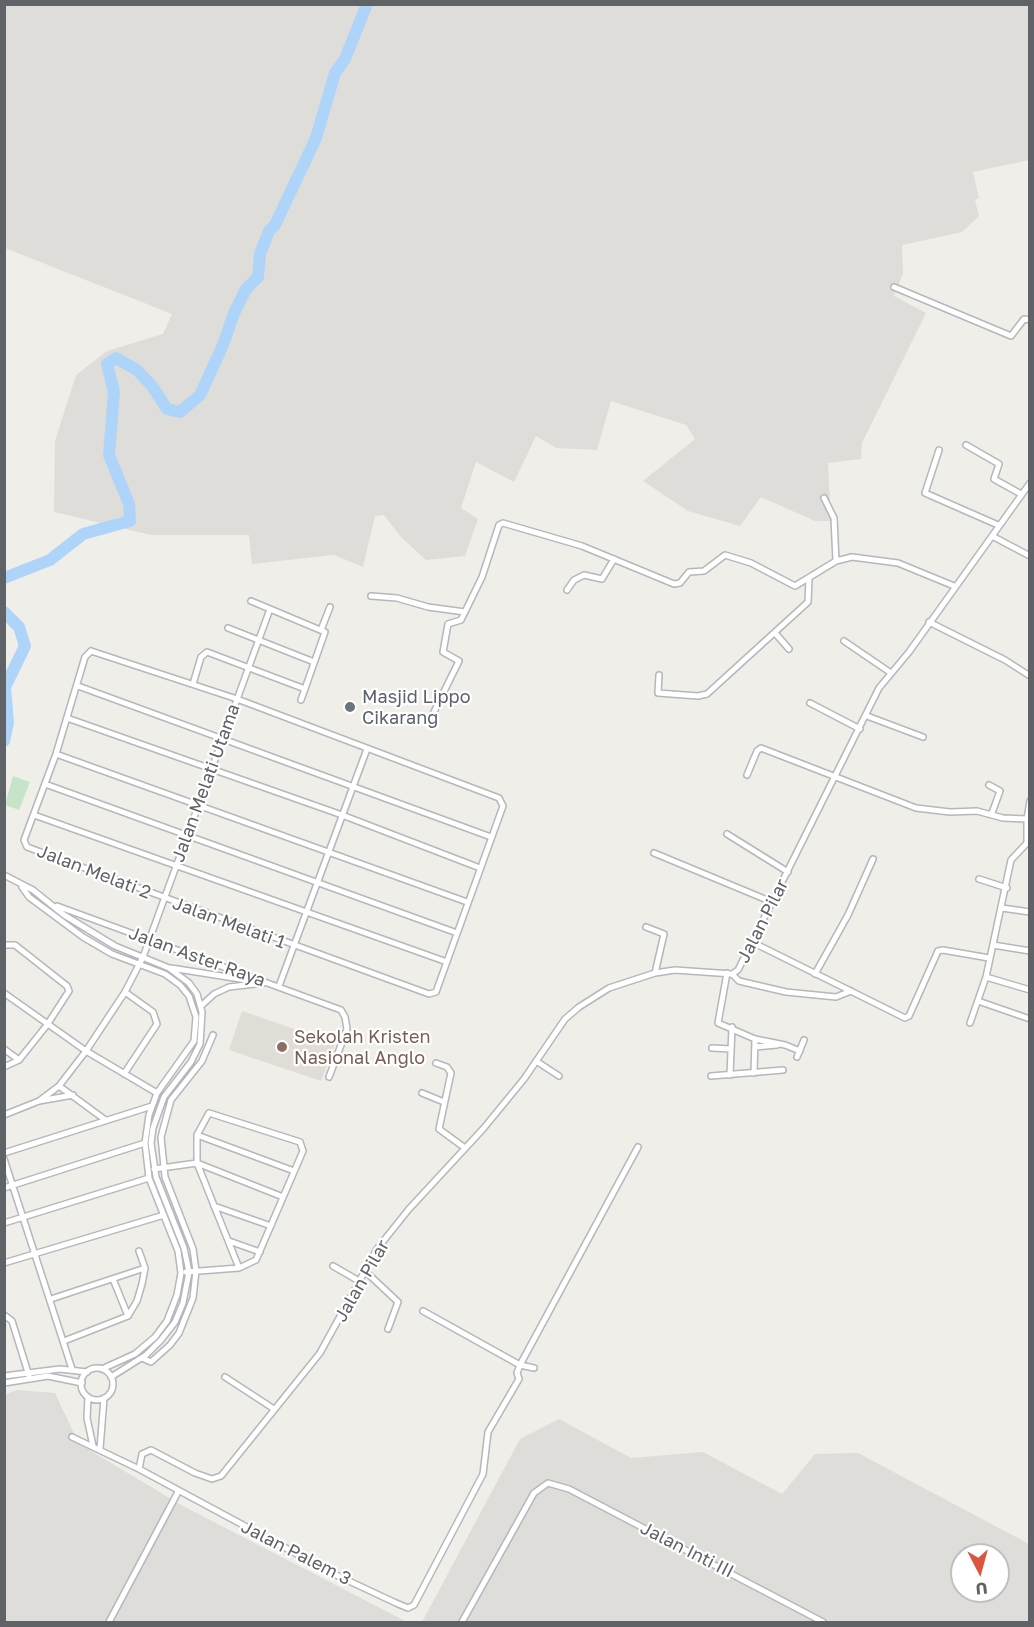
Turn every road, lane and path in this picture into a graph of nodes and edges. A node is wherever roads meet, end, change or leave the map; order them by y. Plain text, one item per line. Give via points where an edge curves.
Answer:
1 (894, 287) dead end
2 (1029, 320) edge
3 (966, 445) dead end
4 (939, 450) dead end
5 (1029, 483) edge
6 (1021, 494) junction
7 (824, 498) dead end
8 (998, 525) junction
9 (992, 536) junction
10 (1029, 556) edge
11 (614, 559) junction
12 (837, 561) junction
13 (809, 579) junction
14 (954, 586) junction
15 (567, 590) dead end
16 (371, 596) dead end
17 (251, 601) dead end
18 (330, 607) dead end
19 (270, 609) junction
20 (465, 612) junction
21 (929, 622) junction
22 (228, 628) dead end
23 (323, 631) junction
24 (775, 633) junction
25 (258, 640) junction
26 (844, 641) dead end
27 (789, 649) dead end
28 (314, 662) junction
29 (249, 668) junction
30 (891, 673) junction
31 (659, 675) dead end
32 (1029, 676) edge
33 (193, 684) junction
34 (78, 686) junction
35 (305, 689) junction
36 (237, 699) junction
37 (301, 700) dead end
38 (810, 704) dead end
39 (434, 712) dead end
40 (867, 716) junction
41 (67, 718) junction
42 (860, 729) junction
43 (223, 737) junction
44 (923, 737) dead end
45 (367, 749) junction
46 (56, 754) junction
47 (212, 769) junction
48 (747, 775) dead end
49 (836, 776) junction
50 (45, 784) junction
51 (354, 784) junction
52 (989, 785) dead end
53 (1029, 801) edge
54 (198, 807) junction
55 (992, 813) junction
56 (34, 815) junction
57 (342, 815) junction
58 (1028, 819) junction
59 (727, 834) dead end
60 (187, 836) junction
61 (491, 837) junction
62 (1028, 843) edge
63 (328, 854) junction
64 (654, 854) dead end
65 (873, 859) dead end
66 (176, 867) junction
67 (480, 868) junction
68 (788, 872) junction
69 (4, 875) edge
70 (979, 879) dead end
71 (317, 884) junction
72 (21, 886) junction
73 (1007, 888) junction
74 (164, 899) junction
75 (467, 902) junction
76 (772, 902) junction
77 (52, 904) junction
78 (1002, 908) junction
79 (1029, 912) edge
80 (306, 913) junction
81 (646, 927) dead end
82 (457, 933) junction
83 (150, 939) junction
84 (754, 943) junction
85 (7, 944) edge
86 (993, 945) junction
87 (294, 946) junction
88 (1029, 951) edge
89 (143, 957) junction
90 (989, 958) junction
91 (447, 962) junction
92 (139, 964) junction
93 (169, 968) junction
94 (655, 973) junction
95 (730, 974) junction
96 (816, 974) junction
97 (986, 977) junction
98 (265, 982) junction
99 (279, 986) junction
100 (1029, 990) edge
101 (125, 992) junction
102 (851, 992) junction
103 (4, 993) edge
104 (978, 1001) junction
105 (201, 1006) junction
106 (1029, 1019) edge
107 (970, 1023) dead end
108 (47, 1025) junction
109 (732, 1027) junction
110 (202, 1038) junction
111 (755, 1039) junction
112 (804, 1040) dead end
113 (785, 1045) junction
114 (755, 1047) junction
115 (712, 1048) dead end
116 (4, 1049) edge
117 (731, 1049) junction
118 (86, 1051) junction
119 (19, 1060) junction
120 (536, 1061) junction
121 (436, 1063) dead end
122 (4, 1067) edge
123 (783, 1070) dead end
124 (754, 1073) junction
125 (124, 1074) junction
126 (730, 1074) junction
127 (559, 1076) dead end
128 (711, 1076) dead end
129 (329, 1077) dead end
130 (59, 1086) junction
131 (157, 1093) junction
132 (422, 1093) dead end
133 (73, 1095) junction
134 (164, 1097) junction
135 (171, 1100) junction
136 (39, 1101) junction
137 (444, 1102) junction
138 (152, 1106) junction
139 (4, 1115) edge
140 (104, 1119) junction
141 (197, 1134) junction
142 (145, 1143) junction
143 (638, 1147) dead end
144 (465, 1148) junction
145 (4, 1153) edge
146 (4, 1159) edge
147 (197, 1163) junction
148 (163, 1168) junction
149 (154, 1169) junction
150 (294, 1172) junction
151 (149, 1178) junction
152 (14, 1185) junction
153 (4, 1188) edge
154 (283, 1197) junction
155 (214, 1206) junction
156 (164, 1215) junction
157 (24, 1217) junction
158 (4, 1224) edge
159 (271, 1226) junction
160 (229, 1240) junction
161 (139, 1251) dead end
162 (260, 1252) junction
163 (36, 1253) junction
164 (4, 1263) edge
165 (333, 1266) dead end
166 (145, 1268) junction
167 (240, 1268) junction
168 (196, 1271) junction
169 (365, 1271) junction
170 (189, 1272) junction
171 (181, 1273) junction
172 (112, 1279) junction
173 (359, 1281) junction
174 (51, 1299) junction
175 (423, 1311) dead end
176 (4, 1315) edge
177 (128, 1316) junction
178 (388, 1329) dead end
179 (64, 1341) junction
180 (142, 1358) junction
181 (520, 1365) junction
182 (534, 1368) dead end
183 (102, 1369) junction
184 (72, 1370) junction
185 (28, 1371) junction
186 (87, 1372) junction
187 (4, 1376) edge
188 (111, 1377) junction
189 (225, 1377) dead end
190 (30, 1379) junction
191 (4, 1383) edge
192 (82, 1383) junction
193 (88, 1397) junction
194 (104, 1398) junction
195 (274, 1409) junction
196 (72, 1437) dead end
197 (93, 1446) junction
198 (100, 1449) junction
199 (139, 1469) junction
200 (178, 1492) junction
201 (109, 1623) edge
202 (462, 1623) edge
203 (823, 1623) edge

1 - 2 street via 1011,336 1024,319
3 - 6 street via 999,464 994,479
4 - 8 street via 925,493
5 - 6 street, Jalan Pilar
6 - 8 street, Jalan Pilar
7 - 12 street via 834,518
8 - 9 street, Jalan Pilar
9 - 10 street
9 - 14 street, Jalan Pilar
11 - 13 street via 674,584 689,572 704,571 725,555 751,563 791,585
11 - 15 street via 602,579 584,575
11 - 20 street via 503,523
12 - 13 street
12 - 14 street via 852,557 898,563
13 - 24 street via 808,602
14 - 21 street, Jalan Pilar
16 - 20 street
17 - 19 street
18 - 23 street
19 - 23 street
19 - 25 street, Jalan Melati Utama
20 - 39 street via 460,621 448,624 443,652 459,661
21 - 30 street, Jalan Pilar
21 - 32 street
22 - 25 street
23 - 28 street
24 - 27 street
24 - 31 street via 703,696 658,693
25 - 28 street
25 - 29 street, Jalan Melati Utama
26 - 30 street
28 - 35 street
29 - 33 street via 207,652 201,657
29 - 35 street
29 - 36 street, Jalan Melati Utama
30 - 40 street, Jalan Pilar via 879,688
33 - 34 street via 91,651 85,657
33 - 36 street
34 - 41 street
34 - 43 street
35 - 37 street
36 - 43 street, Jalan Melati Utama
36 - 45 street
38 - 42 street
40 - 42 street, Jalan Pilar
40 - 44 street
41 - 46 street
41 - 47 street
42 - 49 street, Jalan Pilar
43 - 47 street, Jalan Melati Utama
43 - 51 street
45 - 51 street
45 - 61 street via 499,798 503,806
46 - 50 street
46 - 54 street
47 - 54 street, Jalan Melati Utama
47 - 57 street
48 - 49 street via 761,748
49 - 55 street via 916,808
49 - 68 street, Jalan Pilar
50 - 56 street
50 - 60 street
51 - 57 street
51 - 61 street
52 - 55 street via 1000,791
53 - 58 street
54 - 60 street, Jalan Melati Utama
54 - 63 street
55 - 58 street via 1003,818
56 - 66 street
56 - 74 street, Jalan Melati 2 via 24,844
57 - 63 street
57 - 67 street
58 - 62 street
59 - 68 street
60 - 66 street, Jalan Melati Utama
60 - 71 street
61 - 67 street
62 - 73 street via 1011,860
63 - 71 street
63 - 75 street
64 - 76 street
65 - 96 street
66 - 74 street, Jalan Melati Utama
66 - 80 street
67 - 75 street
68 - 76 street, Jalan Pilar
69 - 72 street
70 - 73 street
71 - 80 street
71 - 82 street
72 - 77 street, Jalan Aster Raya
72 - 92 street, Jalan Aster Raya via 29,897 83,937
73 - 78 street
74 - 83 street, Jalan Melati Utama
74 - 87 street, Jalan Melati 1
75 - 82 street
76 - 84 street, Jalan Pilar
77 - 83 street, Jalan Aster Raya
77 - 89 street, Jalan Aster Raya via 115,946
78 - 79 street
78 - 86 street
80 - 87 street
80 - 91 street
81 - 94 street via 664,934
82 - 91 street
83 - 89 street, Jalan Melati Utama
83 - 98 street, Jalan Aster Raya
84 - 95 street, Jalan Pilar via 738,970
84 - 96 street
85 - 108 street via 68,988
86 - 88 street
86 - 90 street
87 - 91 street, Jalan Melati 1 via 429,994
87 - 99 street
89 - 92 street, Jalan Melati Utama
89 - 93 street, Jalan Aster Raya
90 - 97 street
90 - 102 street via 938,951 908,1017
92 - 101 street, Jalan Melati Utama
92 - 131 street, Jalan Aster Raya via 180,985 189,996 196,1017 194,1041
93 - 98 street
93 - 105 street via 189,984
94 - 95 street, Jalan Pilar via 675,970
94 - 120 street, Jalan Pilar via 627,980 593,996 565,1019
95 - 102 street via 740,981 786,992 836,998
95 - 109 street via 718,1023
96 - 102 street
97 - 100 street
97 - 104 street
98 - 99 street, Jalan Aster Raya
98 - 105 street via 229,987
99 - 129 street, Jalan Aster Raya via 341,1010 347,1029
101 - 118 street, Jalan Melati Utama
101 - 125 street via 153,1012 157,1024
103 - 108 street
104 - 106 street
104 - 107 street
105 - 110 street
108 - 118 street
108 - 119 street
109 - 111 street
109 - 117 street
110 - 134 street via 191,1062
110 - 135 street via 212,1037 202,1061
111 - 113 street
111 - 114 street
112 - 113 street via 798,1054
113 - 114 street
114 - 124 street
115 - 117 street
116 - 119 street
117 - 126 street
118 - 125 street
118 - 130 street, Jalan Melati Utama
119 - 122 street
120 - 127 street
120 - 144 street, Jalan Pilar
121 - 137 street via 451,1073
123 - 124 street
124 - 126 street
125 - 131 street
126 - 128 street
130 - 133 street
130 - 136 street, Jalan Melati Utama
131 - 138 street, Jalan Aster Raya
132 - 137 street
133 - 136 street
133 - 140 street
134 - 135 street
134 - 149 street via 152,1133
135 - 148 street via 161,1137
136 - 139 street
137 - 144 street via 439,1129
138 - 140 street
138 - 142 street, Jalan Aster Raya
140 - 145 street
141 - 147 street
141 - 150 street
141 - 150 street via 206,1115 212,1113 302,1144
142 - 151 street, Jalan Aster Raya
142 - 152 street
143 - 181 street
144 - 169 street, Jalan Pilar via 403,1217
146 - 152 street
147 - 148 street
147 - 154 street
147 - 155 street
148 - 149 street
148 - 168 street via 194,1249
149 - 170 street via 182,1240
150 - 154 street
151 - 156 street, Jalan Aster Raya
151 - 157 street
152 - 153 street
152 - 157 street
154 - 159 street
155 - 159 street
155 - 160 street
156 - 163 street
156 - 171 street, Jalan Aster Raya via 178,1251
157 - 158 street
157 - 163 street
159 - 162 street
160 - 162 street
160 - 167 street
161 - 166 street
162 - 167 street via 252,1263
163 - 164 street
163 - 174 street
165 - 173 street
166 - 172 street
166 - 177 street via 140,1293
167 - 168 street
168 - 170 street
168 - 180 street via 193,1298 179,1333 151,1362
169 - 173 street, Jalan Pilar
169 - 178 street via 398,1302
170 - 171 street
170 - 180 street via 175,1322
171 - 183 street via 175,1302 162,1329 135,1354
172 - 174 street
172 - 177 street
173 - 195 street, Jalan Pilar via 320,1353
174 - 179 street
175 - 181 street
176 - 185 street via 12,1322
177 - 179 street
179 - 184 street
180 - 188 street
181 - 182 street
181 - 200 street, Jalan Palem 3 via 519,1379 488,1432 483,1474 416,1603 408,1608
183 - 186 street
183 - 188 street
184 - 185 street
184 - 186 street
185 - 187 street
185 - 190 street
186 - 192 street
188 - 194 street via 112,1389
189 - 195 street
190 - 191 street
190 - 192 street via 48,1376
192 - 193 street
193 - 194 street
193 - 197 street via 87,1418
194 - 198 street
195 - 199 street, Jalan Pilar via 219,1478 195,1473 151,1450 142,1454
196 - 197 street
197 - 198 street
198 - 199 street
199 - 200 street
200 - 201 street
202 - 203 street, Jalan Inti III via 534,1493 548,1483 569,1489

